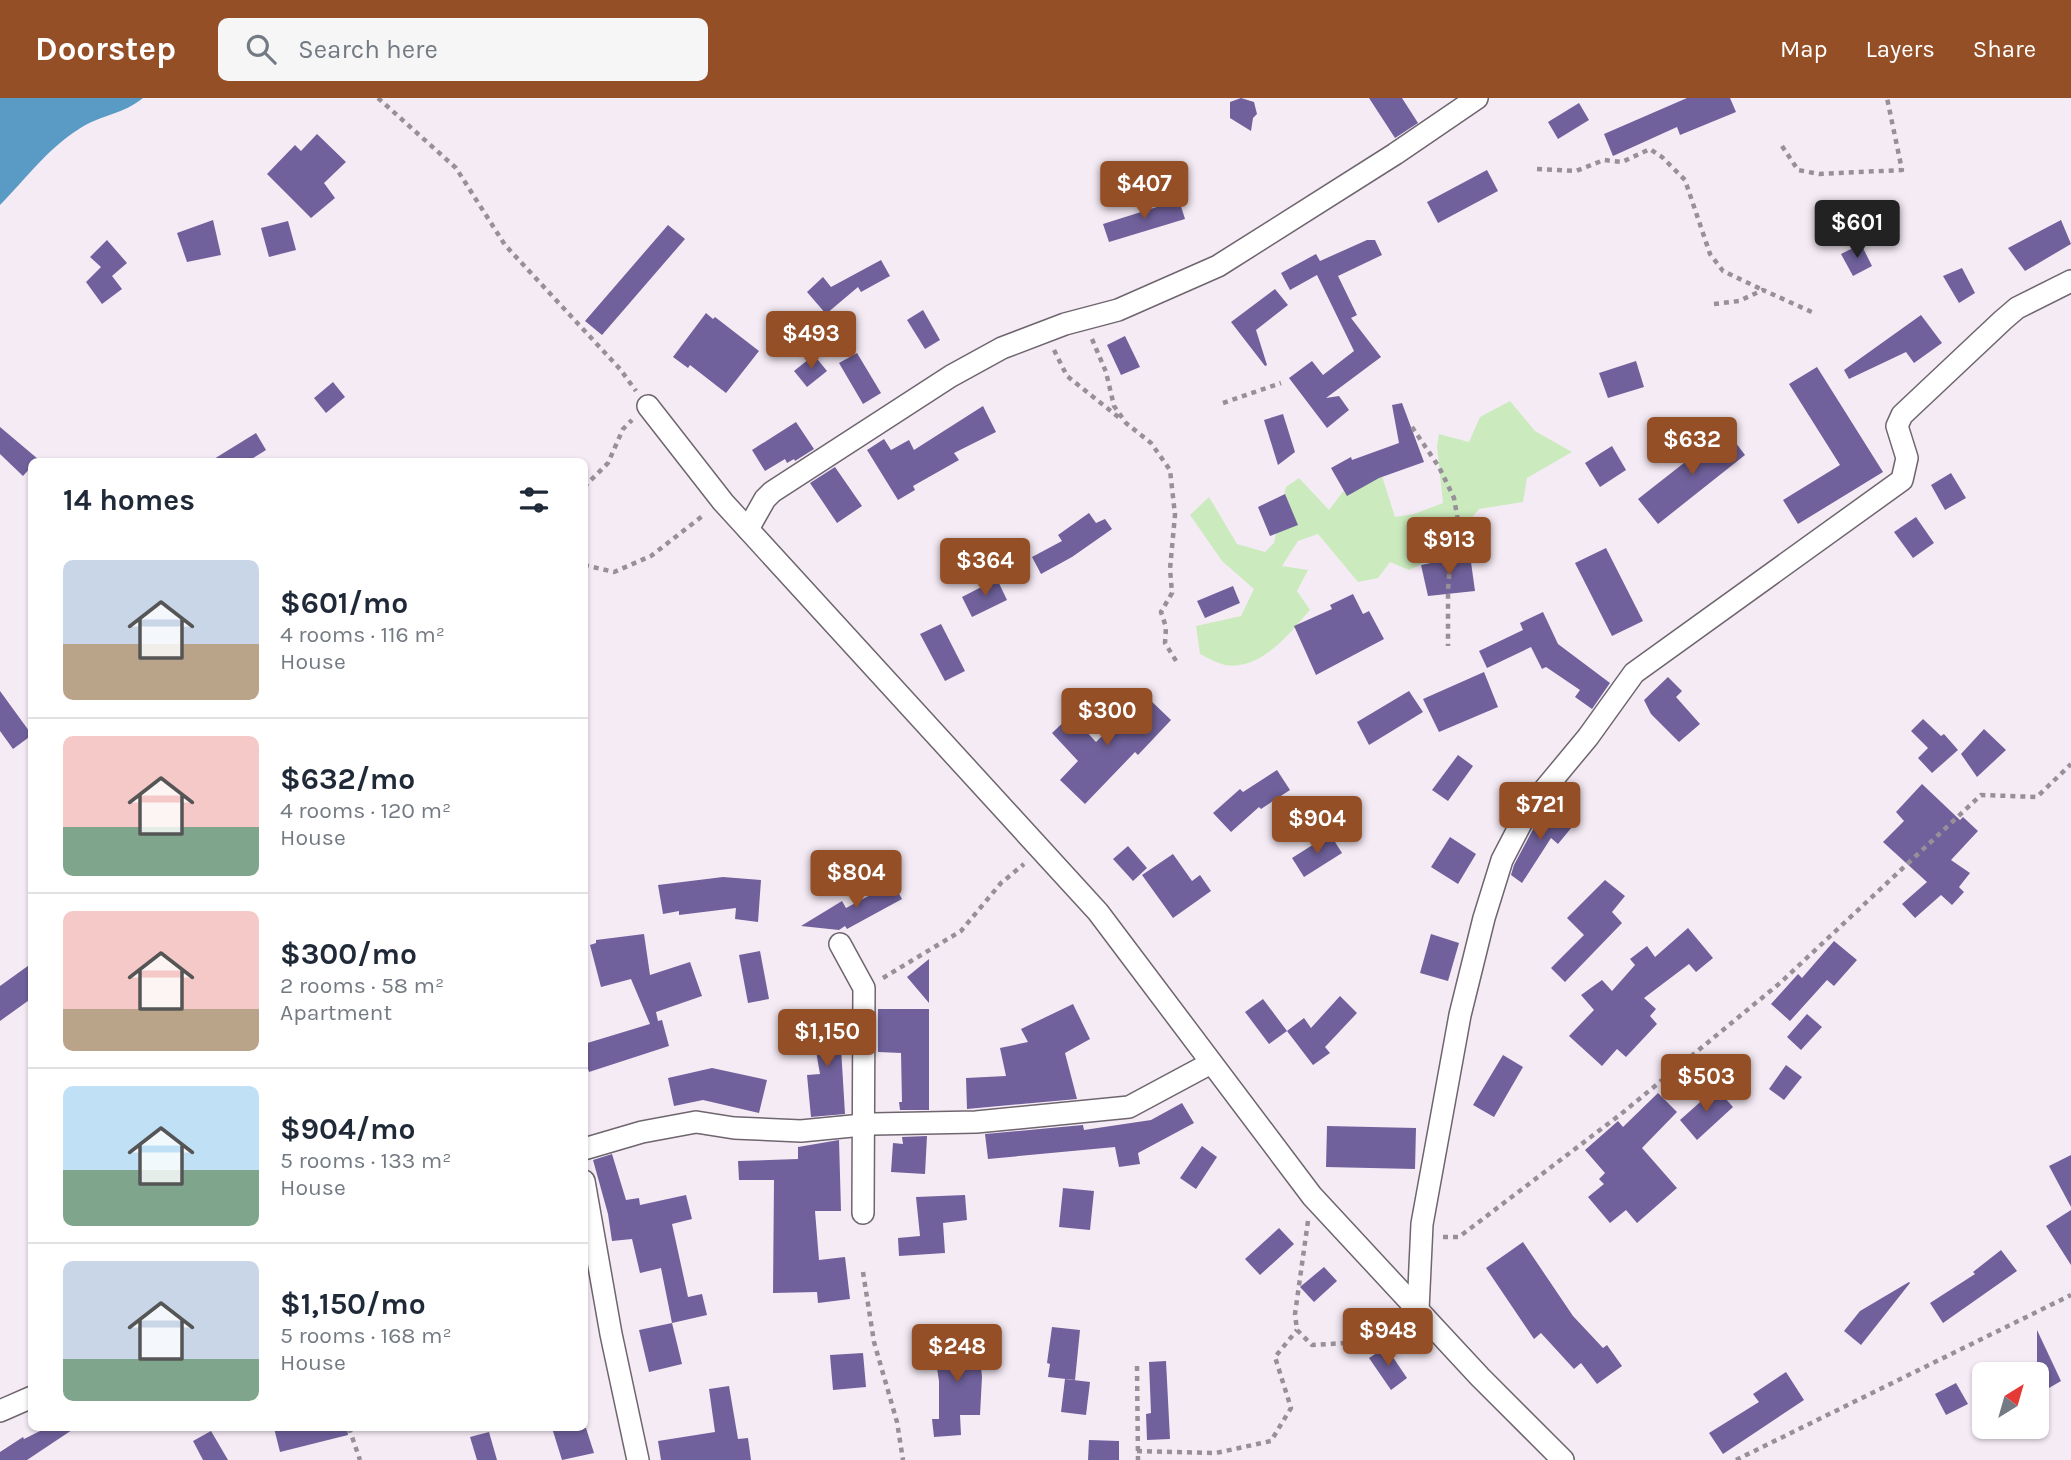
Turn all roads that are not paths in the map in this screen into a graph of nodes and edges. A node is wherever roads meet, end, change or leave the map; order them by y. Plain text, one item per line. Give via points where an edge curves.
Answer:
1 (1478, 98) edge
2 (2071, 281) edge
3 (648, 406) road end
4 (748, 529) junction
5 (841, 944) dead end
6 (1211, 1063) junction
7 (862, 1125) junction
8 (588, 1148) edge
9 (588, 1204) edge
10 (863, 1213) dead end
11 (1418, 1311) junction
12 (28, 1399) edge
13 (0, 1411) edge
14 (638, 1460) edge
15 (1563, 1460) edge

1 - 4 street via 1218,266 1118,310 1002,348 951,376 765,499
2 - 11 street via 2010,314 1902,415 1897,426 1906,458 1902,480 1634,673 1535,799 1502,860 1484,918 1444,1094 1421,1237
3 - 4 street
4 - 6 street via 1117,935
5 - 7 street via 864,988
6 - 7 street via 1129,1107 976,1122
6 - 11 street via 1312,1196
7 - 8 street via 801,1131 696,1122
7 - 10 street
9 - 14 street
11 - 15 street
12 - 13 street

